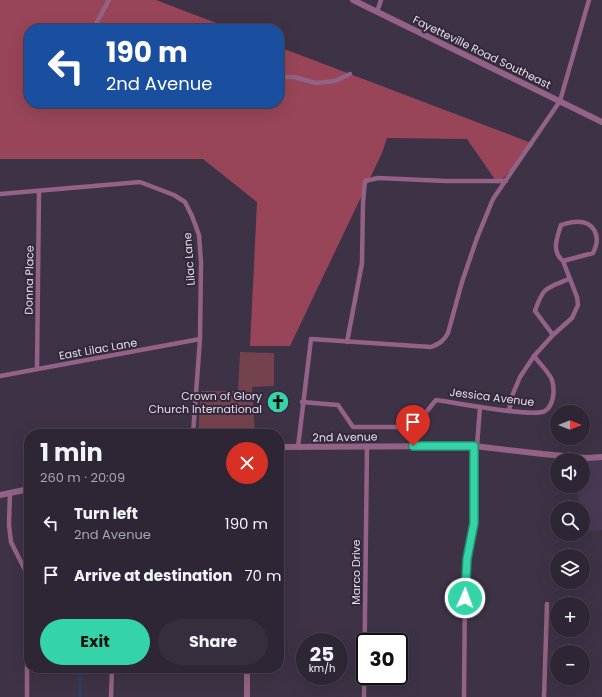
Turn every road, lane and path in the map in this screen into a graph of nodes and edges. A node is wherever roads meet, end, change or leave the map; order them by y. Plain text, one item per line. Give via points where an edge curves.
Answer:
1 (109, 0) edge
2 (353, 0) edge
3 (381, 0) edge
4 (589, 0) edge
5 (377, 12) junction
6 (97, 24) edge
7 (350, 74) dead end
8 (284, 77) edge
9 (560, 101) junction
10 (602, 122) edge
11 (506, 181) junction
12 (39, 191) junction
13 (0, 194) edge
14 (563, 261) junction
15 (569, 279) junction
16 (553, 335) junction
17 (200, 339) junction
18 (347, 342) junction
19 (534, 356) junction
20 (37, 369) junction
21 (0, 376) edge
22 (302, 402) junction
23 (480, 406) junction
24 (509, 411) junction
25 (192, 429) edge
26 (367, 446) junction
27 (476, 446) junction
28 (298, 447) junction
29 (284, 448) edge
30 (602, 457) edge
31 (24, 490) edge
32 (10, 493) junction
33 (0, 495) edge
34 (24, 568) edge
35 (547, 604) dead end
36 (27, 673) edge
37 (112, 673) edge
38 (247, 673) edge
39 (27, 697) edge
40 (111, 697) edge
41 (247, 697) edge
42 (364, 697) edge
43 (464, 697) edge
44 (544, 697) edge

1 - 6 street
2 - 5 street, Fayetteville Road Southeast
3 - 5 street
4 - 9 street
5 - 9 street, Fayetteville Road Southeast
7 - 8 street via 336,81 316,83
9 - 10 street, Fayetteville Road Southeast
9 - 11 street
11 - 18 street via 494,199 477,238 444,339 431,348
11 - 18 street via 378,178 365,181 362,263
12 - 13 street, Lilac Lane
12 - 17 street, Lilac Lane via 140,182 185,202 198,235
12 - 20 street, Donna Place
14 - 14 street via 593,253 599,236 594,228 583,222 561,225 555,246
14 - 15 street
15 - 16 street via 578,305 572,318
15 - 16 street via 544,291 539,298 535,312
16 - 19 street
17 - 20 street, East Lilac Lane
17 - 25 street, Lilac Lane
18 - 22 street via 311,339
19 - 24 street via 520,378
19 - 24 street, Jessica Avenue via 552,379 554,393 551,405 544,411
20 - 21 street, East Lilac Lane
22 - 23 street, Jessica Avenue via 338,405 353,427 414,427 436,400
22 - 28 street
23 - 24 street, Jessica Avenue
23 - 27 street
26 - 27 street, 2nd Avenue
26 - 28 street, 2nd Avenue
26 - 42 street, Marco Drive
27 - 30 street, 2nd Avenue via 587,458
27 - 43 street via 474,523 465,583
28 - 29 street, 2nd Avenue
31 - 32 street
32 - 33 street
32 - 34 street via 11,542
35 - 44 street
36 - 39 street
37 - 40 street
38 - 41 street

